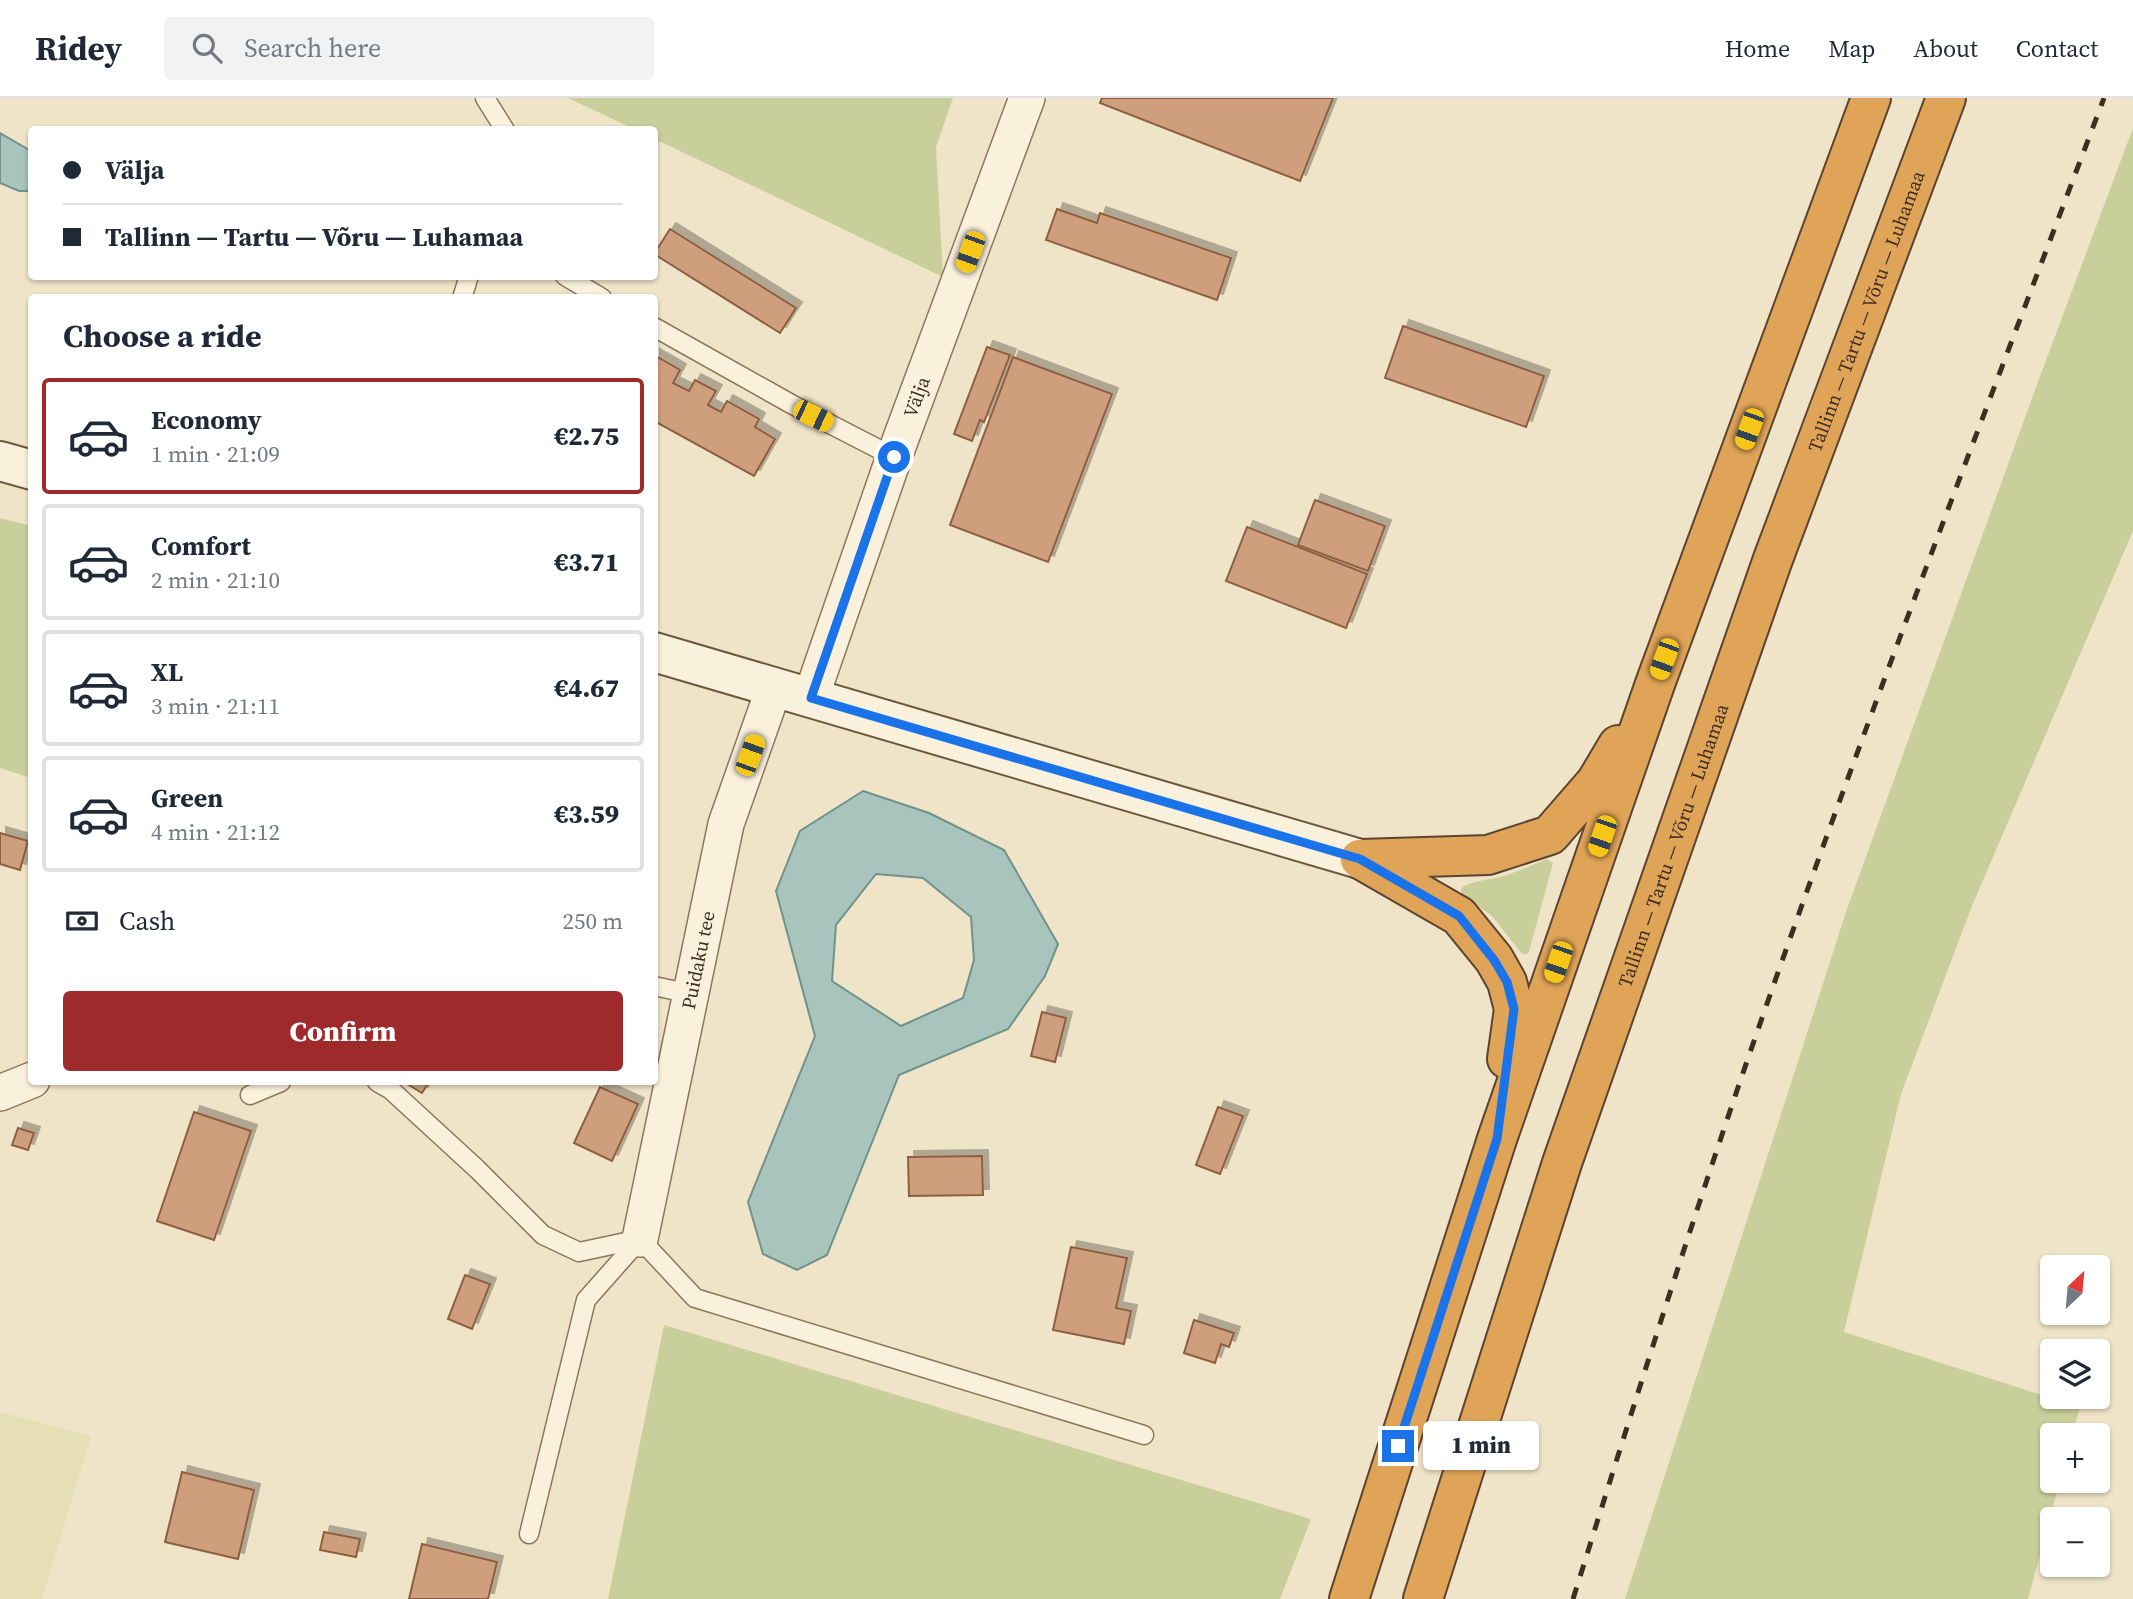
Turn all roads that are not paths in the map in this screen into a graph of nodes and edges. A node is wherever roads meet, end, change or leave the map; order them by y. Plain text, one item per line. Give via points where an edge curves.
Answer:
1 (485, 98) edge
2 (1027, 98) edge
3 (1871, 98) edge
4 (1946, 98) edge
5 (502, 126) edge
6 (572, 280) edge
7 (595, 294) edge
8 (658, 329) edge
9 (894, 457) junction
10 (0, 461) edge
11 (28, 469) edge
12 (658, 653) edge
13 (1655, 684) junction
14 (774, 688) junction
15 (811, 698) junction
16 (1360, 859) junction
17 (658, 987) edge
18 (691, 994) junction
19 (28, 1082) edge
20 (274, 1085) edge
21 (382, 1085) edge
22 (0, 1093) edge
23 (250, 1095) dead end
24 (1497, 1139) junction
25 (640, 1239) junction
26 (1144, 1434) dead end
27 (528, 1534) dead end
28 (1349, 1599) edge
29 (1423, 1599) edge

1 - 5 lane
2 - 9 street, Välja
3 - 13 highway
4 - 29 highway, Tallinn — Tartu — Võru — Luhamaa via 1773,559 1576,1124
6 - 7 lane
8 - 9 lane
9 - 15 street, Välja
10 - 11 street
12 - 14 street
13 - 16 highway via 1596,782 1550,835 1489,855
13 - 24 highway
14 - 15 street
14 - 18 street, Puidaku tee via 726,824
15 - 16 street
16 - 24 highway via 1459,916 1507,982 1514,1009
17 - 18 lane
18 - 25 street, Puidaku tee
19 - 22 street
20 - 23 lane
21 - 25 lane via 543,1235 579,1252
24 - 28 highway
25 - 26 lane via 695,1298
25 - 27 lane via 586,1300

